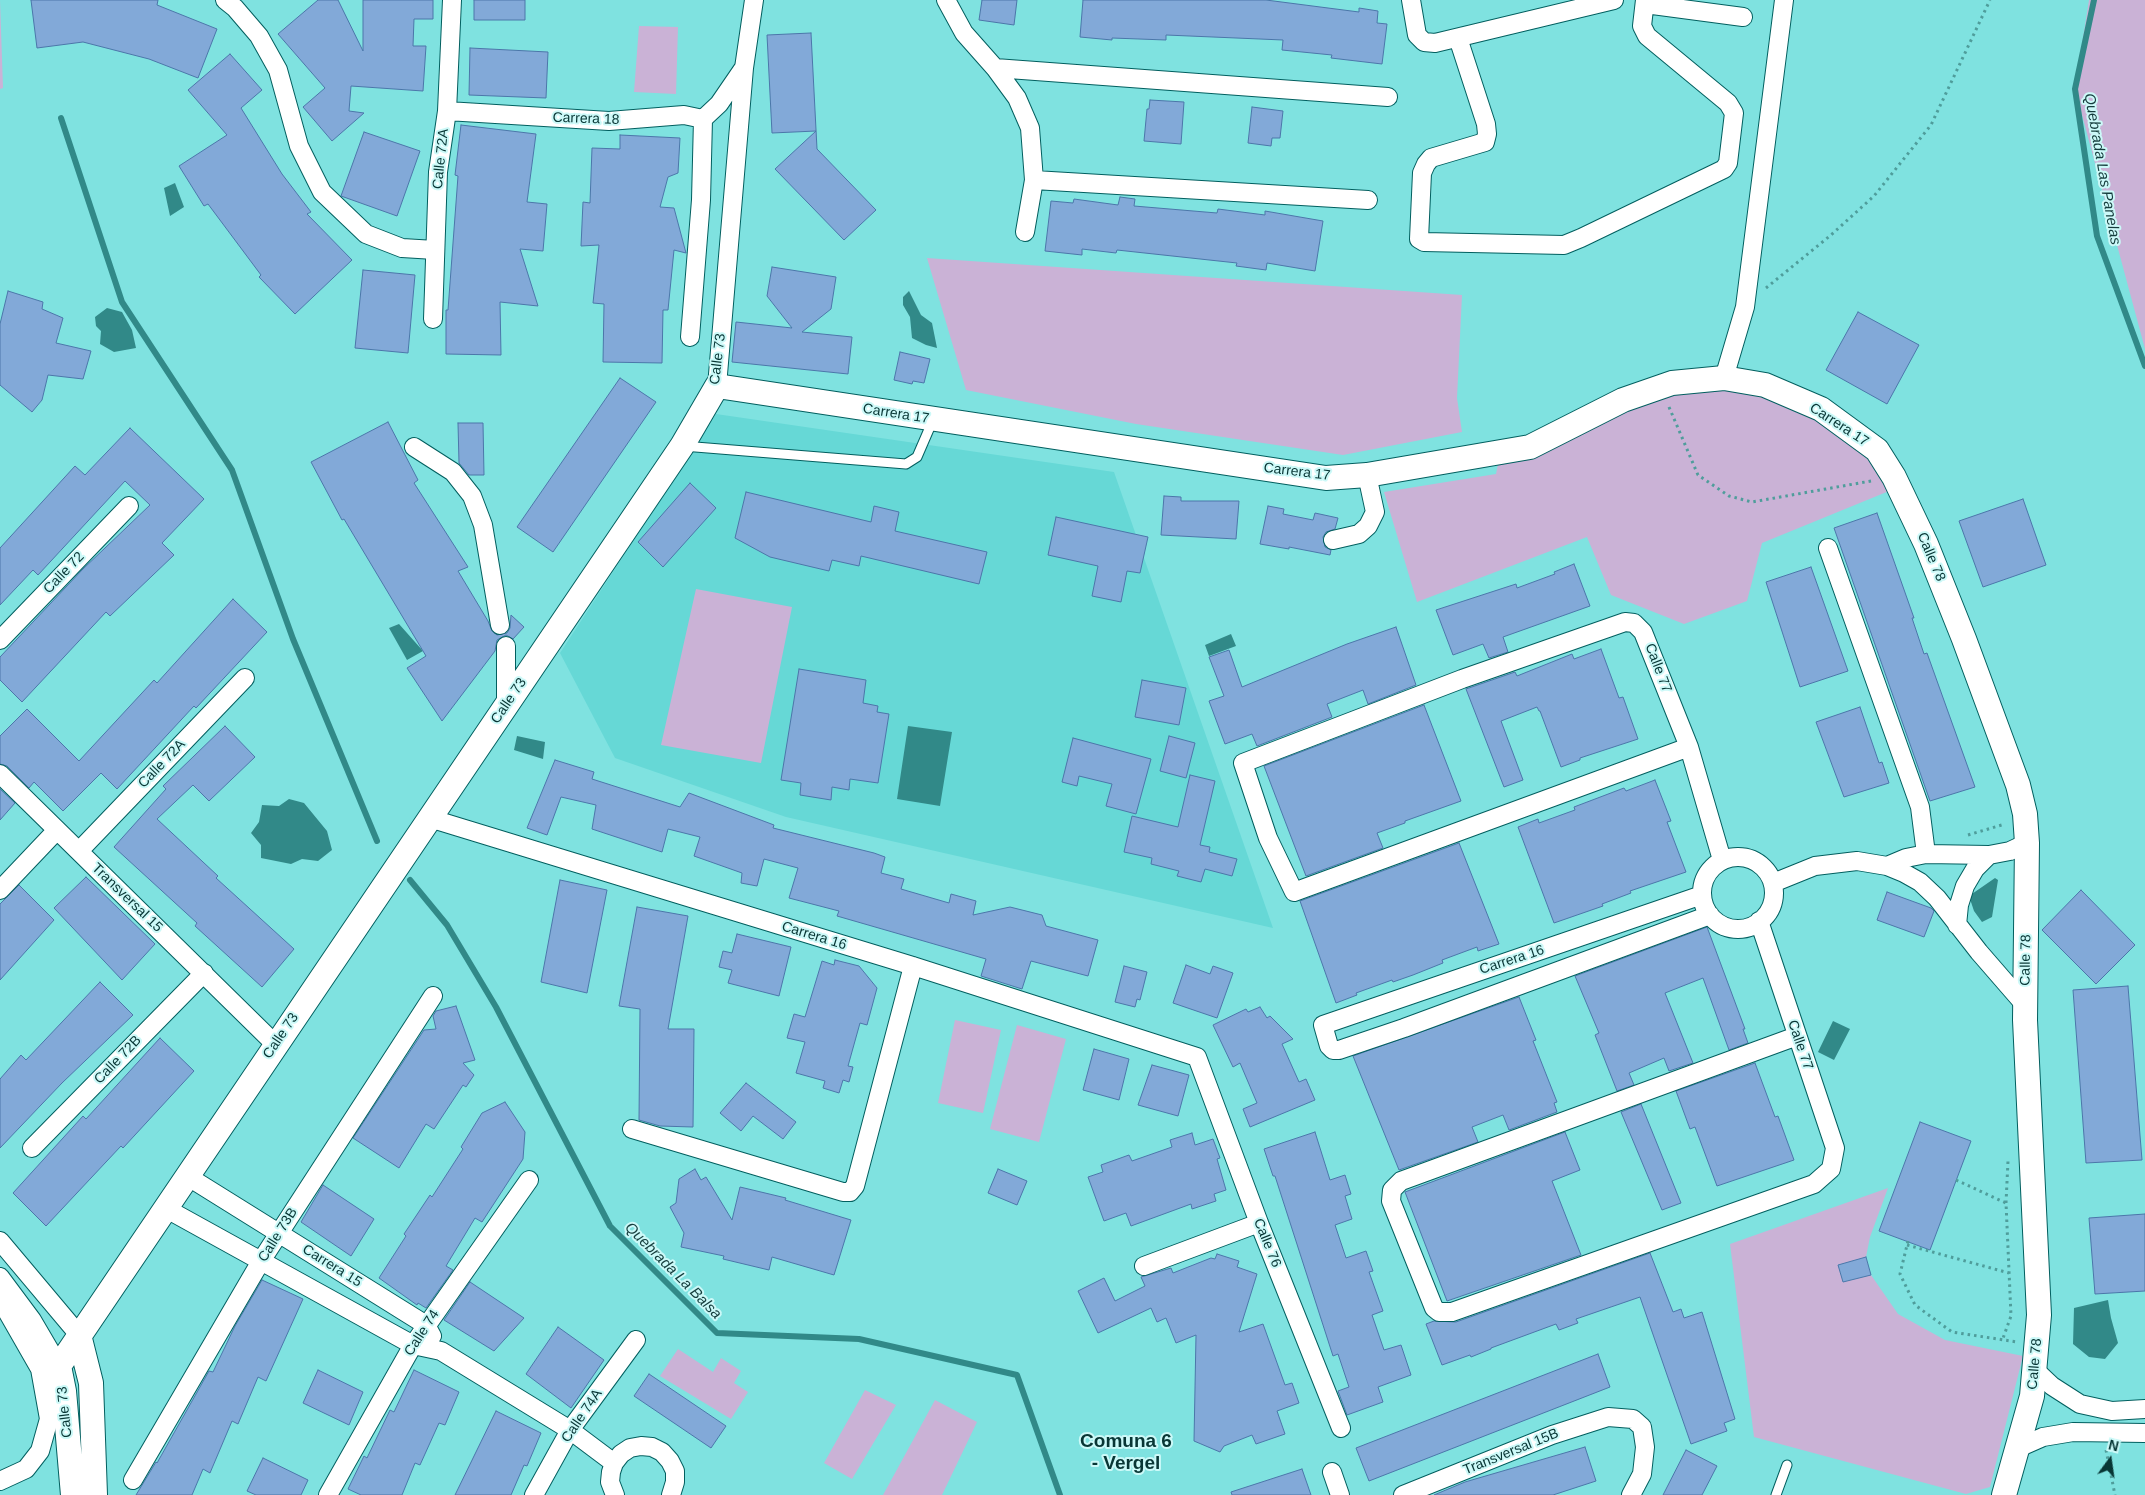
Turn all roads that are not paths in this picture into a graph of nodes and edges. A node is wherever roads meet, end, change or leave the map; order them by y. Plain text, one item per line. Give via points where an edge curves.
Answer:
1 (226, 0) edge
2 (452, 0) edge
3 (754, 0) edge
4 (946, 0) edge
5 (1411, 0) edge
6 (1614, 0) edge
7 (1784, 0) edge
8 (1645, 2) edge
9 (1743, 16) dead end
10 (1458, 38) junction
11 (744, 68) junction
12 (995, 68) junction
13 (1388, 97) dead end
14 (446, 111) junction
15 (703, 119) junction
16 (1034, 180) junction
17 (1368, 200) dead end
18 (1025, 232) dead end
19 (435, 250) junction
20 (433, 319) dead end
21 (690, 337) dead end
22 (1724, 378) junction
23 (717, 386) junction
24 (933, 419) junction
25 (682, 446) junction
26 (414, 448) dead end
27 (1877, 450) joint
28 (1368, 475) junction
29 (128, 506) dead end
30 (1333, 540) dead end
31 (1828, 548) dead end
32 (500, 625) dead end
33 (0, 640) edge
34 (506, 646) dead end
35 (245, 678) dead end
36 (506, 705) junction
37 (1689, 747) junction
38 (0, 774) edge
39 (429, 818) junction
40 (57, 830) junction
41 (2027, 843) junction
42 (78, 851) junction
43 (1926, 854) junction
44 (1989, 855) junction
45 (1722, 860) junction
46 (1887, 866) junction
47 (1773, 883) junction
48 (0, 890) edge
49 (1702, 895) junction
50 (1710, 915) junction
51 (1759, 921) junction
52 (1958, 925) junction
53 (1570, 941) junction
54 (1580, 962) junction
55 (913, 966) junction
56 (204, 973) junction
57 (433, 996) dead end
58 (2025, 1005) junction
59 (1797, 1036) junction
60 (276, 1045) junction
61 (1198, 1057) joint
62 (632, 1129) dead end
63 (32, 1148) dead end
64 (187, 1176) junction
65 (529, 1180) dead end
66 (165, 1208) junction
67 (1259, 1223) junction
68 (279, 1233) junction
69 (0, 1241) edge
70 (261, 1261) junction
71 (1144, 1266) dead end
72 (0, 1277) edge
73 (0, 1299) edge
74 (426, 1325) junction
75 (79, 1335) junction
76 (636, 1340) dead end
77 (413, 1345) junction
78 (440, 1351) junction
79 (59, 1366) junction
80 (2034, 1369) junction
81 (2096, 1407) junction
82 (2145, 1408) edge
83 (1342, 1428) dead end
84 (570, 1430) junction
85 (2098, 1432) junction
86 (2145, 1433) edge
87 (2018, 1448) junction
88 (614, 1463) junction
89 (1787, 1465) dead end
90 (1332, 1472) dead end
91 (133, 1480) dead end
92 (0, 1481) edge
93 (73, 1495) edge
94 (95, 1495) edge
95 (328, 1495) edge
96 (534, 1495) edge
97 (615, 1495) edge
98 (671, 1495) edge
99 (1340, 1495) edge
100 (1403, 1495) edge
101 (1631, 1495) edge
102 (1776, 1495) edge
103 (2004, 1495) edge

1 - 19 street via 259,36 278,70 299,146 322,192 366,234 402,248
2 - 14 street, Calle 72A
3 - 11 street, Calle 73
4 - 12 street via 964,33
5 - 10 street via 1417,35 1424,42
6 - 10 street
7 - 22 street via 1745,307
8 - 9 street
8 - 10 street via 1642,26 1647,36 1728,103 1734,113 1728,163 1724,169 1564,244 1424,242 1419,239 1422,173 1426,164 1431,158 1485,142 1487,134
11 - 15 street
11 - 23 street, Calle 73
12 - 13 street
12 - 16 street via 1017,98 1030,128
14 - 15 street, Carrera 18 via 608,121 684,115
14 - 19 street, Calle 72A via 438,172
15 - 21 street via 701,200
16 - 17 street
16 - 18 street
19 - 20 street, Calle 72A
22 - 27 street, Carrera 17 via 1765,385 1821,409
22 - 28 street, Carrera 17 via 1672,383 1623,400 1530,447
23 - 24 street, Carrera 17
23 - 25 street, Calle 73
24 - 25 lane via 917,457 906,464
24 - 28 street, Carrera 17 via 1326,478
25 - 36 street, Calle 73
26 - 32 street via 453,472 472,496 483,524
27 - 41 street, Calle 78 via 1894,477 1926,544 1964,639 2018,785
28 - 30 street via 1375,512 1368,526 1359,534
29 - 33 street, Calle 72
31 - 43 street via 1920,807
34 - 36 street
35 - 42 street, Calle 72A
36 - 39 street, Calle 73
37 - 37 street, Calle 77 via 1294,892 1268,838 1243,763 1625,622 1634,623 1643,632
37 - 45 street, Calle 77
38 - 40 street, Transversal 15
39 - 55 street, Carrera 16
39 - 60 street, Calle 73
40 - 42 street, Transversal 15
40 - 48 street
41 - 44 street via 2010,851
41 - 58 street, Calle 78
42 - 56 street, Transversal 15
43 - 44 street
43 - 46 street
44 - 52 street via 1965,886 1959,905
45 - 47 street via 1743,857 1753,860 1762,866
45 - 49 street via 1707,875
46 - 47 street via 1857,861 1815,866
46 - 52 street via 1920,882
47 - 51 street via 1772,905
49 - 50 street
49 - 53 street, Carrera 16
50 - 51 street via 1733,928
50 - 54 street, Carrera 16
51 - 59 street, Calle 77
52 - 58 street
53 - 54 street
53 - 54 street, Carrera 16 via 1322,1025 1329,1046 1338,1050 1404,1028
55 - 61 street, Carrera 16
55 - 62 street via 856,1186 850,1192
56 - 60 street, Transversal 15
56 - 63 street, Calle 72B
57 - 68 street, Calle 73B
58 - 80 street, Calle 78 via 2039,1315
59 - 59 street, Calle 77 via 1401,1181 1392,1190 1391,1201 1434,1308 1446,1313 1814,1184 1831,1169 1835,1148
60 - 64 street, Calle 73
61 - 67 street, Calle 76
64 - 66 street, Calle 73
64 - 68 street, Carrera 15
65 - 74 street, Calle 74
66 - 70 street, Carrera 15
66 - 75 street, Calle 73
67 - 71 street
67 - 83 street, Calle 76
68 - 70 street, Calle 73B
68 - 74 street, Carrera 15
69 - 75 street
70 - 77 street, Carrera 15
70 - 91 street, Calle 73B
72 - 79 street via 32,1320
73 - 92 street via 40,1369 49,1419 40,1451 26,1469
74 - 77 street, Calle 74
74 - 78 street, Carrera 15
75 - 79 street, Calle 73
75 - 94 street, Calle 73 via 91,1383
76 - 84 street, Calle 74A
77 - 78 street, Carrera 15
77 - 95 street, Calle 74
78 - 84 street, Carrera 15
79 - 93 street, Calle 73
80 - 81 street via 2052,1386 2080,1404
80 - 87 street, Calle 78 via 2032,1396
81 - 82 street via 2112,1411
81 - 85 street
84 - 88 street, Carrera 15
84 - 96 street, Calle 74A
85 - 86 street
85 - 87 street via 2043,1437
87 - 103 street, Calle 78
88 - 97 street via 610,1482
88 - 98 street via 625,1451 641,1446 662,1452 675,1471
89 - 102 lane
90 - 99 street
100 - 101 street, Transversal 15B via 1552,1435 1608,1417 1633,1419 1642,1427 1645,1447 1642,1474

